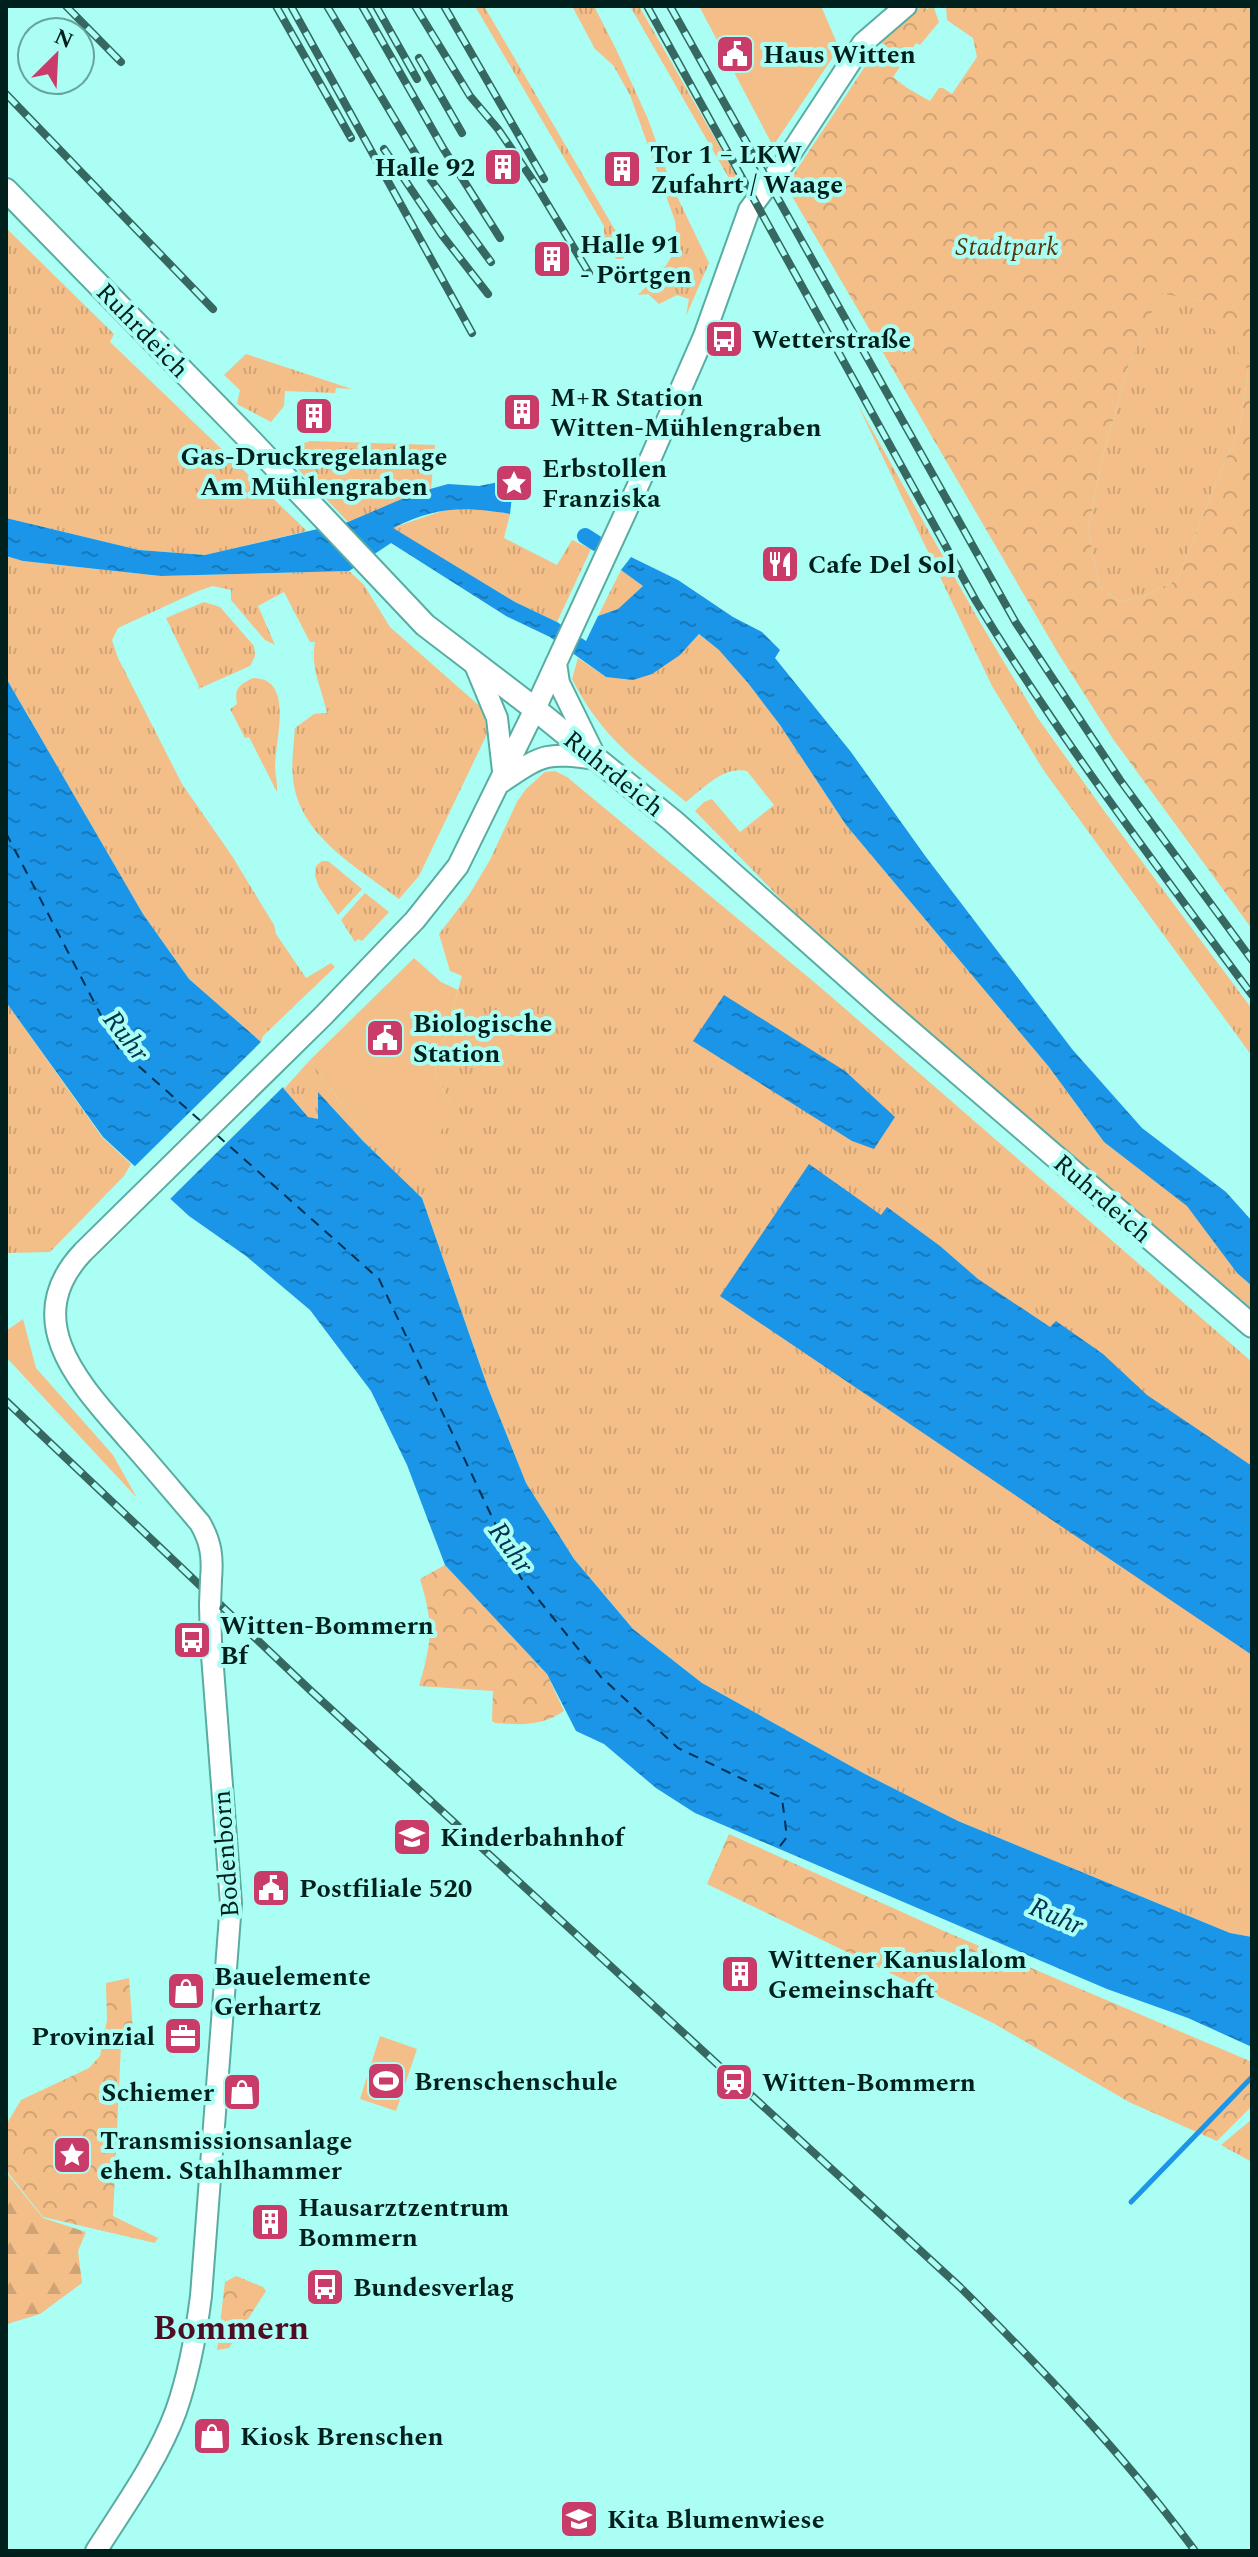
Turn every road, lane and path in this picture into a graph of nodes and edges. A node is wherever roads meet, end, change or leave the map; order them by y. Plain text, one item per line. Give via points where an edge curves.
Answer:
1 (906, 6) edge
2 (6, 190) edge
3 (558, 658) junction
4 (475, 665) junction
5 (535, 709) junction
6 (597, 759) junction
7 (502, 779) junction
8 (1252, 1326) edge
9 (96, 2551) edge

1 - 3 main road via 863,43 749,210 704,336
2 - 4 main road, Ruhrdeich via 425,625
3 - 5 main road
3 - 6 main road via 559,683
4 - 5 main road, Ruhrdeich
4 - 7 main road via 497,718
5 - 6 main road, Ruhrdeich
5 - 7 main road
6 - 7 main road via 552,754
6 - 8 main road, Ruhrdeich
7 - 9 main road, Bodenborn, bridge via 440,892 324,1015 76,1259 56,1310 57,1336 71,1369 209,1539 211,1647 231,1903 197,2333 166,2434

